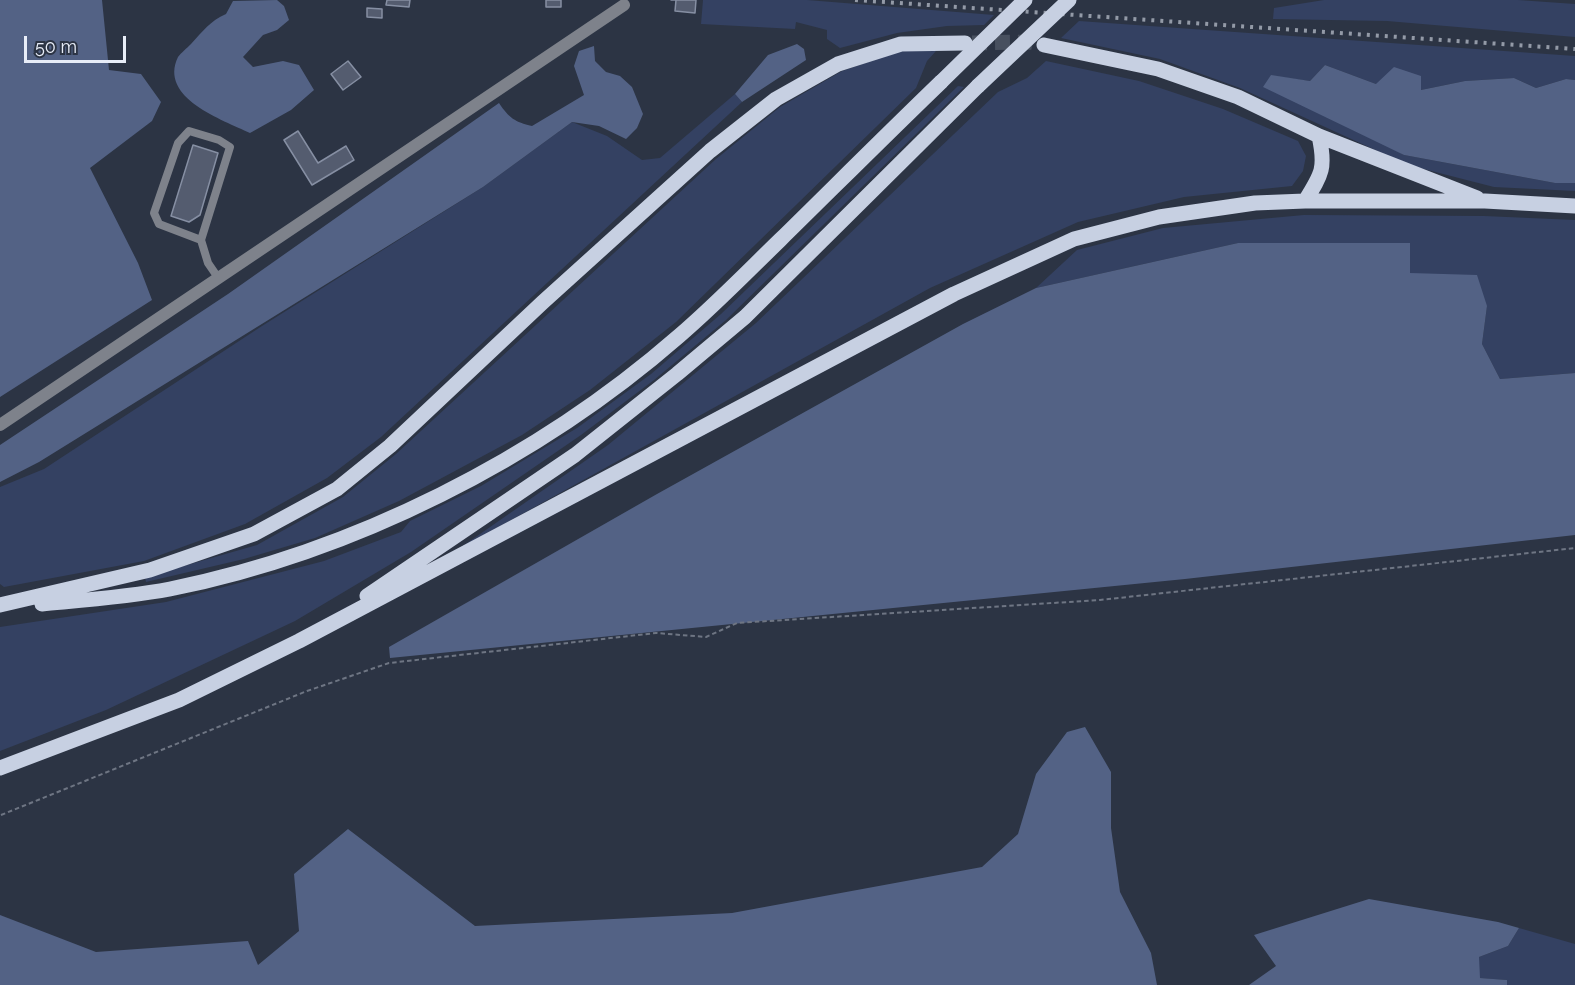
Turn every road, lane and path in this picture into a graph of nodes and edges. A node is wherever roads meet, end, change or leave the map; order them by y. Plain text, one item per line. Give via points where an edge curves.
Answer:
1 (1025, 0) edge
2 (1069, 0) edge
3 (624, 4) dead end
4 (966, 43) tunnel mouth
5 (1044, 45) tunnel mouth
6 (1319, 136) junction
7 (1305, 201) junction
8 (1485, 201) junction
9 (1575, 206) edge
10 (201, 240) junction
11 (219, 279) junction
12 (0, 425) edge
13 (1575, 548) edge
14 (0, 607) edge
15 (299, 641) junction
16 (0, 768) edge
17 (1, 815) edge

1 - 14 main road, bridge via 680,336 607,394 542,438 392,518 242,571 170,589
2 - 15 main road, bridge via 745,317 677,374 575,455
3 - 11 street
4 - 14 main road via 901,44 838,64 776,99 710,151 390,446 337,489 254,534 150,570
5 - 6 main road via 1158,69 1238,97
6 - 7 main road via 1324,158 1320,178
6 - 8 main road
7 - 8 main road
7 - 15 main road via 1255,203 1158,217 1074,239 954,294
8 - 9 main road
10 - 10 lane via 230,147 189,131 177,143 154,213 159,224
10 - 11 lane via 208,263
11 - 12 street
13 - 17 path via 1100,600 737,623 706,637 656,633 389,663 307,691
15 - 16 main road via 179,700

